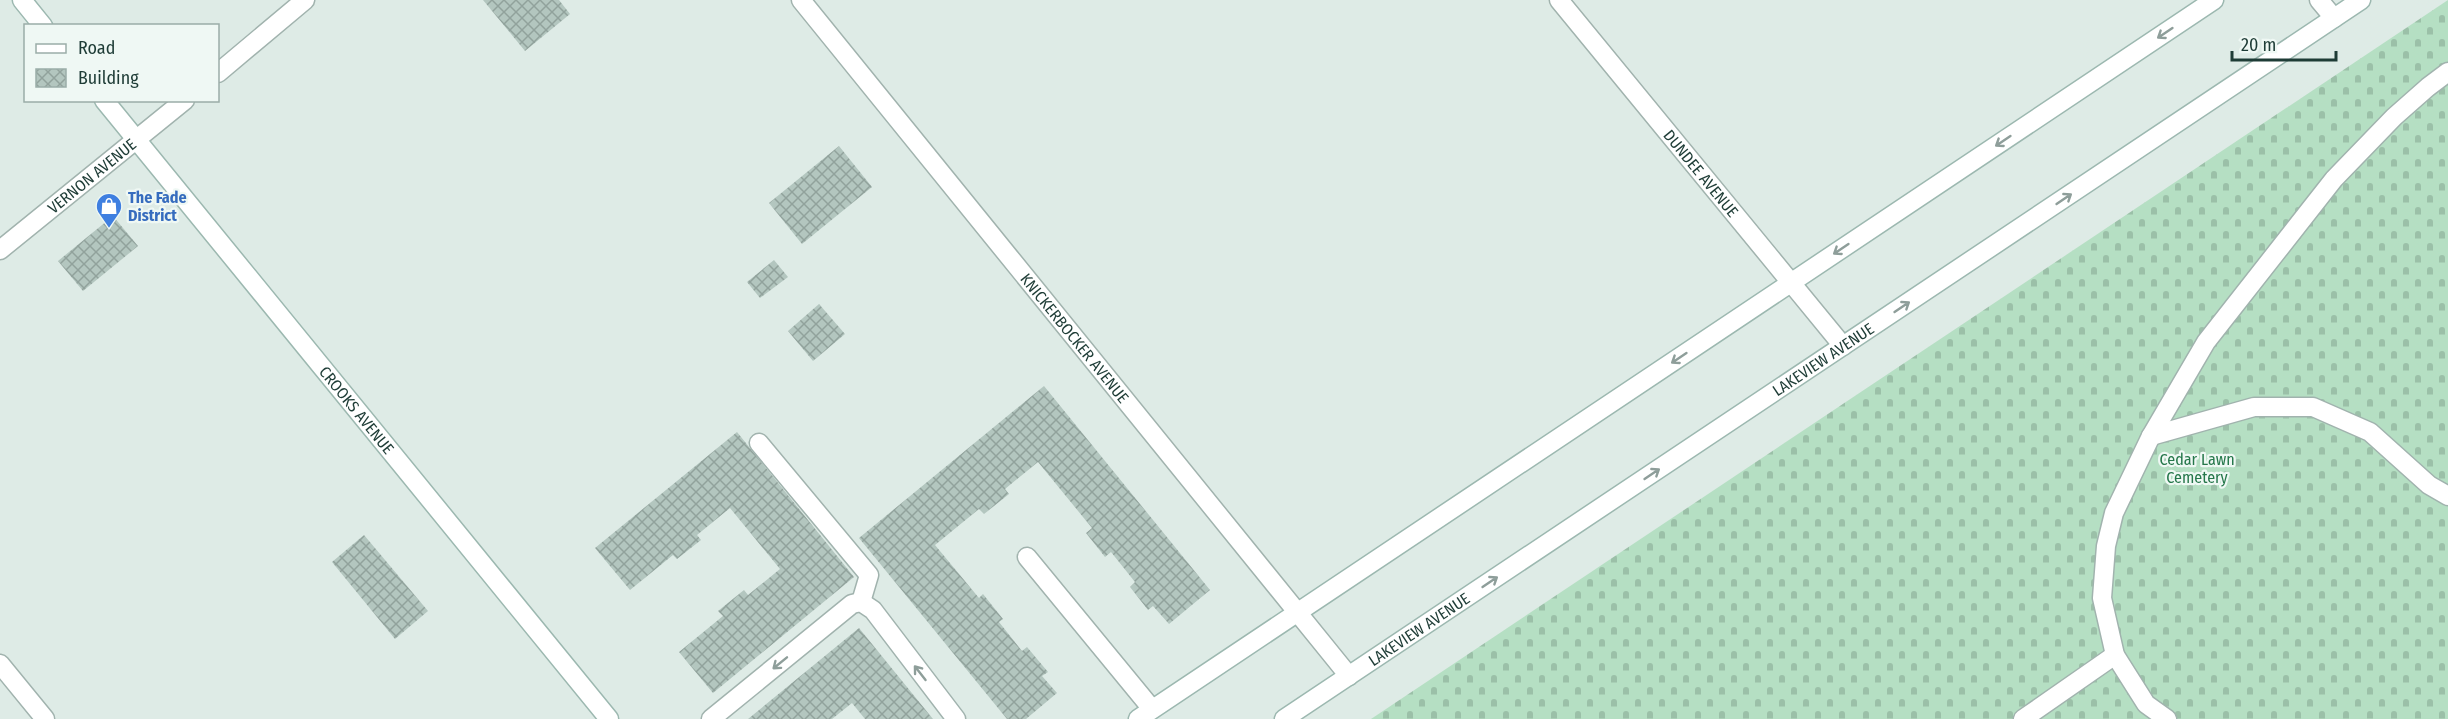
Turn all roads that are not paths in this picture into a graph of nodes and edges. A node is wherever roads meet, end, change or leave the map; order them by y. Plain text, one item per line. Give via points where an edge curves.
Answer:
1 (22, 0) edge
2 (305, 0) edge
3 (801, 0) edge
4 (1559, 0) edge
5 (2214, 0) edge
6 (2319, 0) edge
7 (2361, 0) edge
8 (2334, 18) junction
9 (41, 24) edge
10 (219, 72) edge
11 (2448, 72) edge
12 (106, 102) edge
13 (183, 102) edge
14 (137, 141) junction
15 (0, 250) edge
16 (1791, 283) junction
17 (1843, 346) junction
18 (2151, 436) junction
19 (759, 443) dead end
20 (2448, 496) edge
21 (1027, 557) dead end
22 (861, 602) junction
23 (1297, 614) junction
24 (2115, 655) junction
25 (0, 664) edge
26 (1349, 676) junction
27 (1145, 714) edge
28 (45, 719) edge
29 (609, 719) edge
30 (711, 719) edge
31 (956, 719) edge
32 (1284, 719) edge
33 (2023, 719) edge
34 (2167, 719) edge

1 - 9 street
2 - 10 street
3 - 23 street, KNICKERBOCKER AVENUE
4 - 16 street, DUNDEE AVENUE
5 -> 16 street
6 - 8 street
7 - 8 street, LAKEVIEW AVENUE
17 -> 8 street, LAKEVIEW AVENUE
11 - 18 street via 2394,117 2334,179 2206,342
12 - 14 street, CROOKS AVENUE
13 - 14 street, VERNON AVENUE
14 - 15 street, VERNON AVENUE
14 - 29 street, CROOKS AVENUE
16 - 17 street, DUNDEE AVENUE
16 -> 23 street
26 -> 17 street, LAKEVIEW AVENUE
18 - 20 street via 2254,407 2313,406 2370,432 2429,485
18 - 24 street via 2114,513 2106,546 2102,598
19 - 22 street via 869,575
21 - 27 street
22 -> 30 street via 852,604
31 -> 22 street via 873,610
23 - 26 street, KNICKERBOCKER AVENUE
23 - 27 street
24 - 33 street
24 - 34 street via 2146,704
25 - 28 street
26 - 32 street, LAKEVIEW AVENUE

